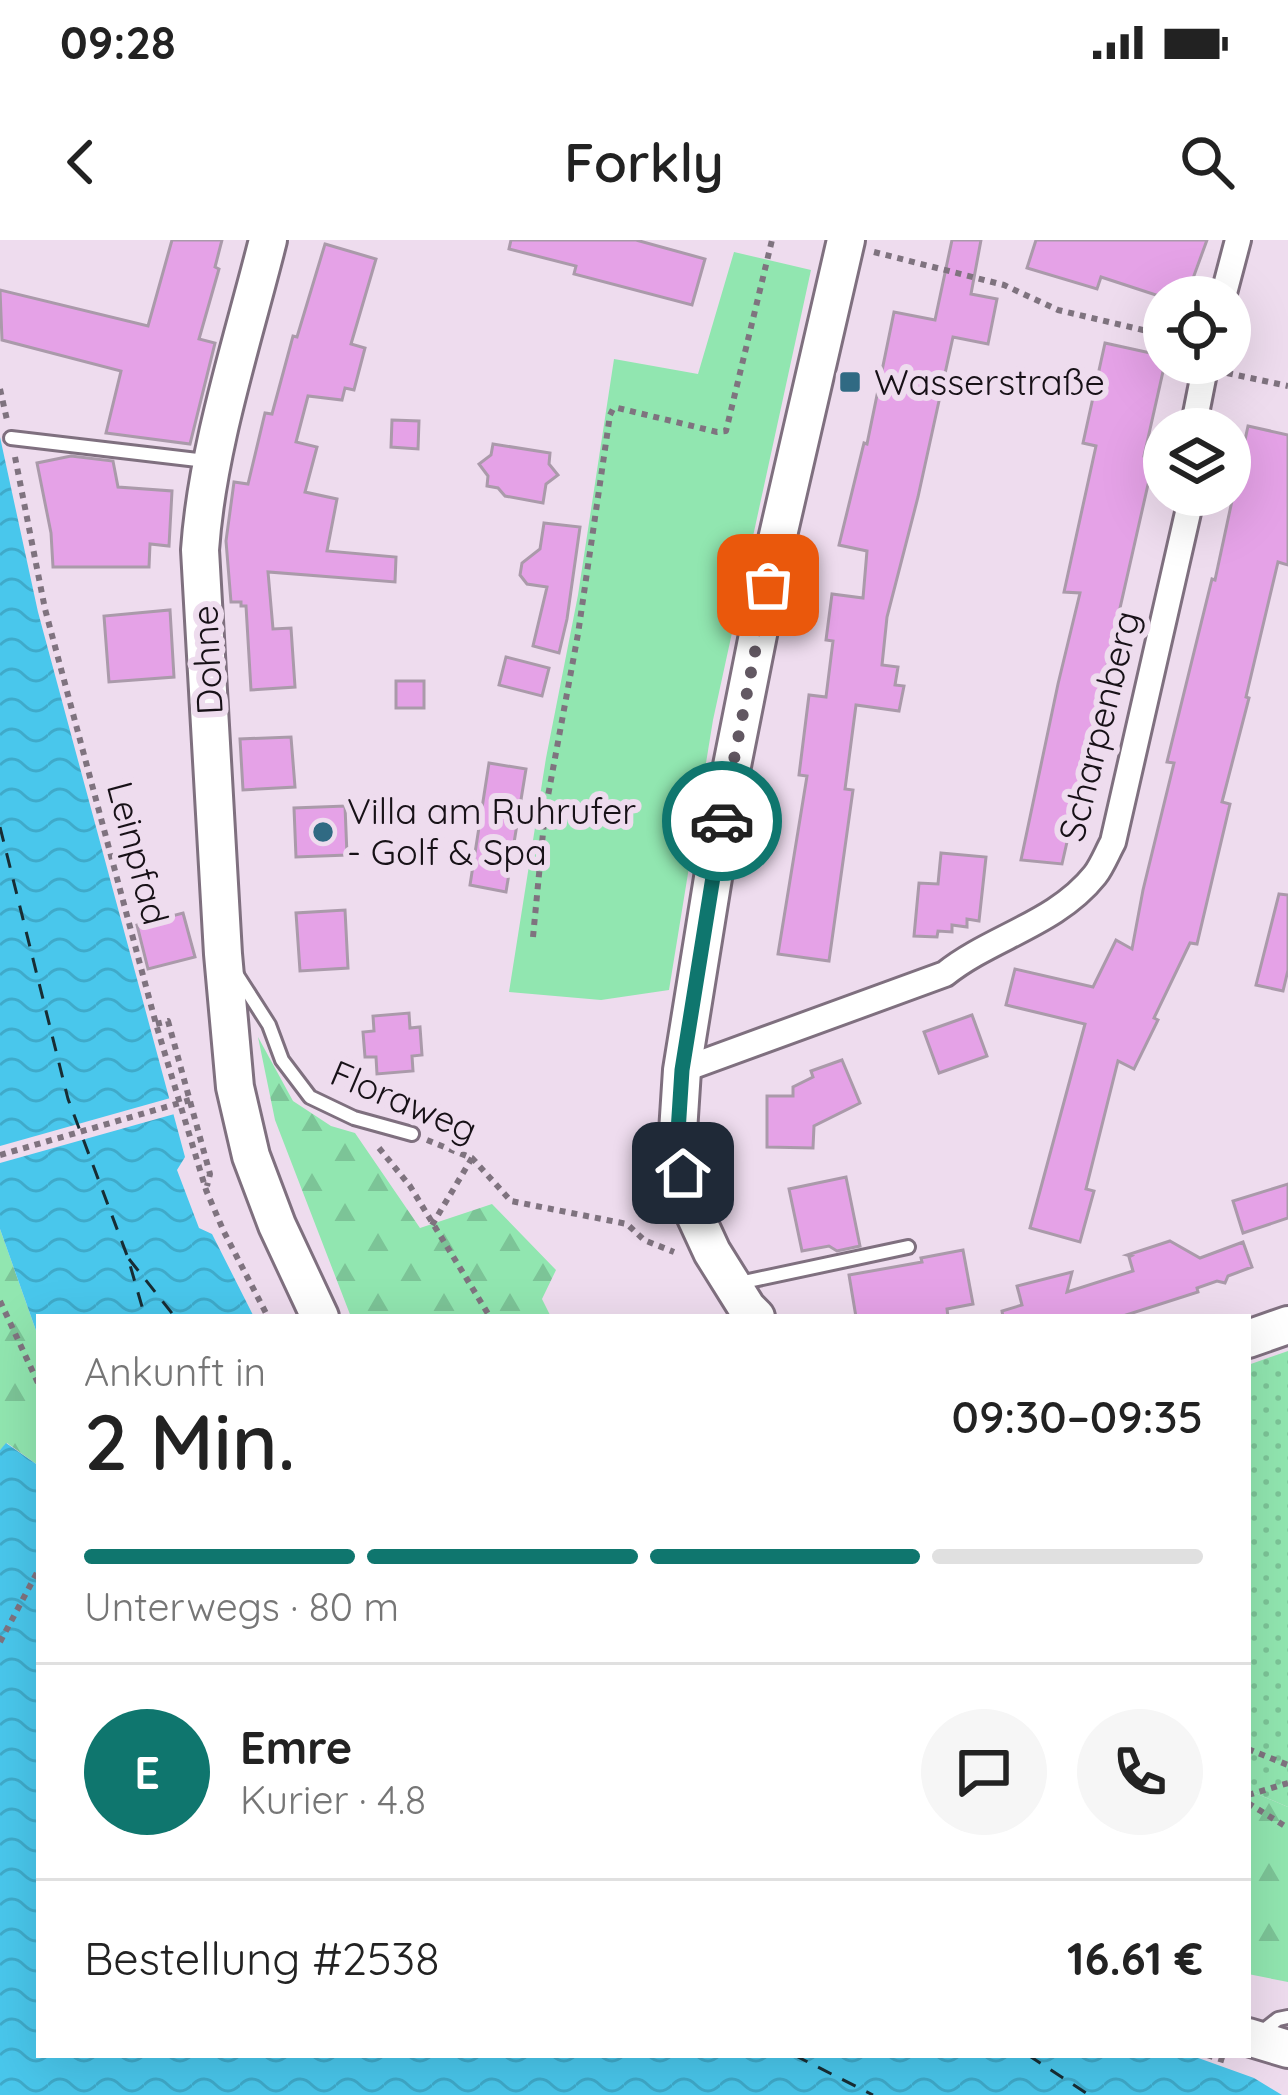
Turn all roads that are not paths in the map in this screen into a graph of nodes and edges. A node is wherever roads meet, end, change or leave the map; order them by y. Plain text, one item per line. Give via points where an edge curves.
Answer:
1 (268, 240) edge
2 (1238, 240) edge
3 (842, 241) edge
4 (1228, 276) edge
5 (11, 438) road end
6 (212, 462) junction
7 (1187, 516) edge
8 (223, 954) junction
9 (682, 1070) junction
10 (412, 1134) road end
11 (908, 1247) dead end
12 (732, 1285) junction
13 (319, 1314) edge
14 (754, 1314) edge
15 (1288, 1325) edge
16 (1251, 1338) edge
17 (1288, 2017) edge
18 (1263, 2042) edge

1 - 6 main road, Dohne
2 - 4 street
3 - 9 main road via 736,746
5 - 6 lane
6 - 8 main road, Dohne via 200,550
7 - 9 street, Scharpenberg via 1113,842 1096,874 1036,924 944,974
8 - 10 lane, Floraweg via 310,1097
8 - 13 main road, Dohne via 235,1087 257,1173
9 - 12 main road via 683,1173
11 - 12 lane
12 - 14 main road
15 - 16 main road
17 - 18 lane

